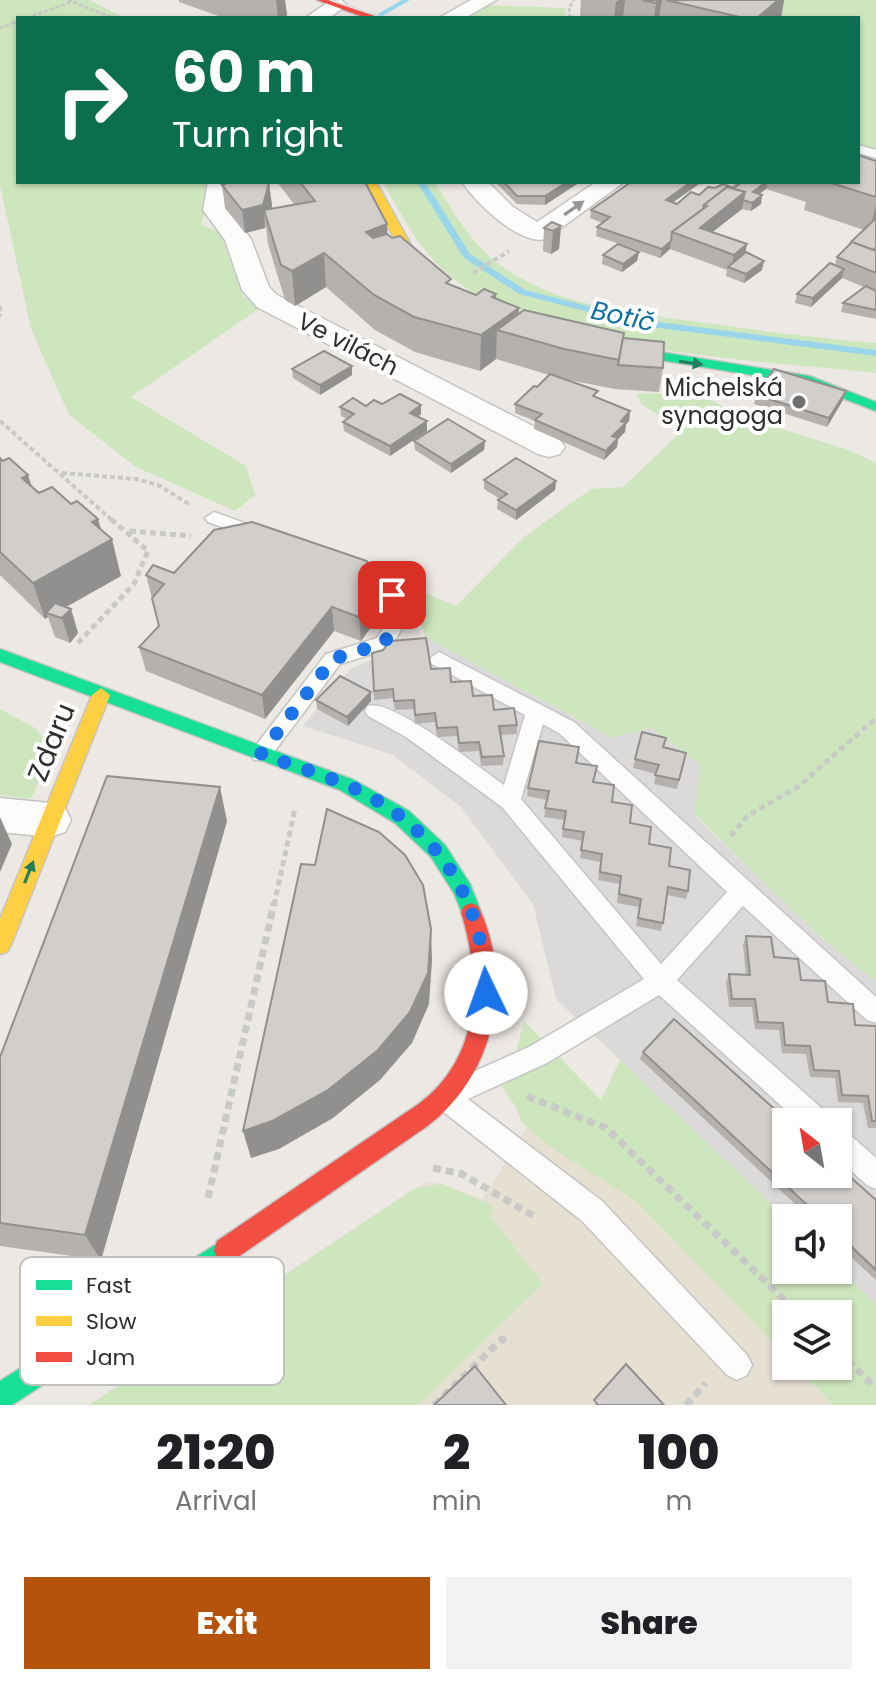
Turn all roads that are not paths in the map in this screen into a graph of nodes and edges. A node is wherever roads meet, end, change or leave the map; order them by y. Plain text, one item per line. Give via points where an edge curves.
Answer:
1 (486, 0) edge
2 (328, 2) edge
3 (370, 16) edge
4 (453, 16) edge
5 (220, 184) edge
6 (371, 184) edge
7 (476, 184) edge
8 (609, 184) edge
9 (455, 293) edge
10 (590, 345) edge
11 (876, 407) edge
12 (549, 447) dead end
13 (214, 518) road end
14 (270, 538) edge
15 (326, 557) edge
16 (0, 655) edge
17 (439, 659) dead end
18 (101, 695) junction
19 (375, 711) dead end
20 (536, 713) junction
21 (261, 754) junction
22 (510, 801) junction
23 (0, 815) edge
24 (50, 820) junction
25 (742, 891) junction
26 (0, 945) edge
27 (661, 981) junction
28 (876, 1012) edge
29 (445, 1097) junction
30 (802, 1108) edge
31 (852, 1154) edge
32 (876, 1176) edge
33 (216, 1257) edge
34 (737, 1365) dead end
35 (20, 1384) edge
36 (0, 1397) edge

1 - 4 street
2 - 3 street
5 - 12 street, Ve vilách via 216,210 238,239 256,290 267,301
6 - 9 street via 412,258
7 -> 8 street via 537,234
10 -> 11 street via 809,380
13 - 14 lane
15 - 21 lane via 383,576 401,614 384,643 333,659
16 - 18 street
17 - 20 lane
18 - 21 street
18 - 24 street, Zdaru
19 - 22 lane via 413,731
20 - 22 lane
20 - 25 lane via 567,728
21 - 29 street via 375,799 402,817 452,869 474,913 486,966 484,1016 474,1053
22 - 27 lane
23 - 24 street
26 -> 24 street, Zdaru
25 - 27 lane
25 - 28 lane
27 - 29 lane via 538,1055
27 - 30 lane
29 - 33 street
29 - 34 lane via 592,1211
31 - 32 lane
35 - 36 street

